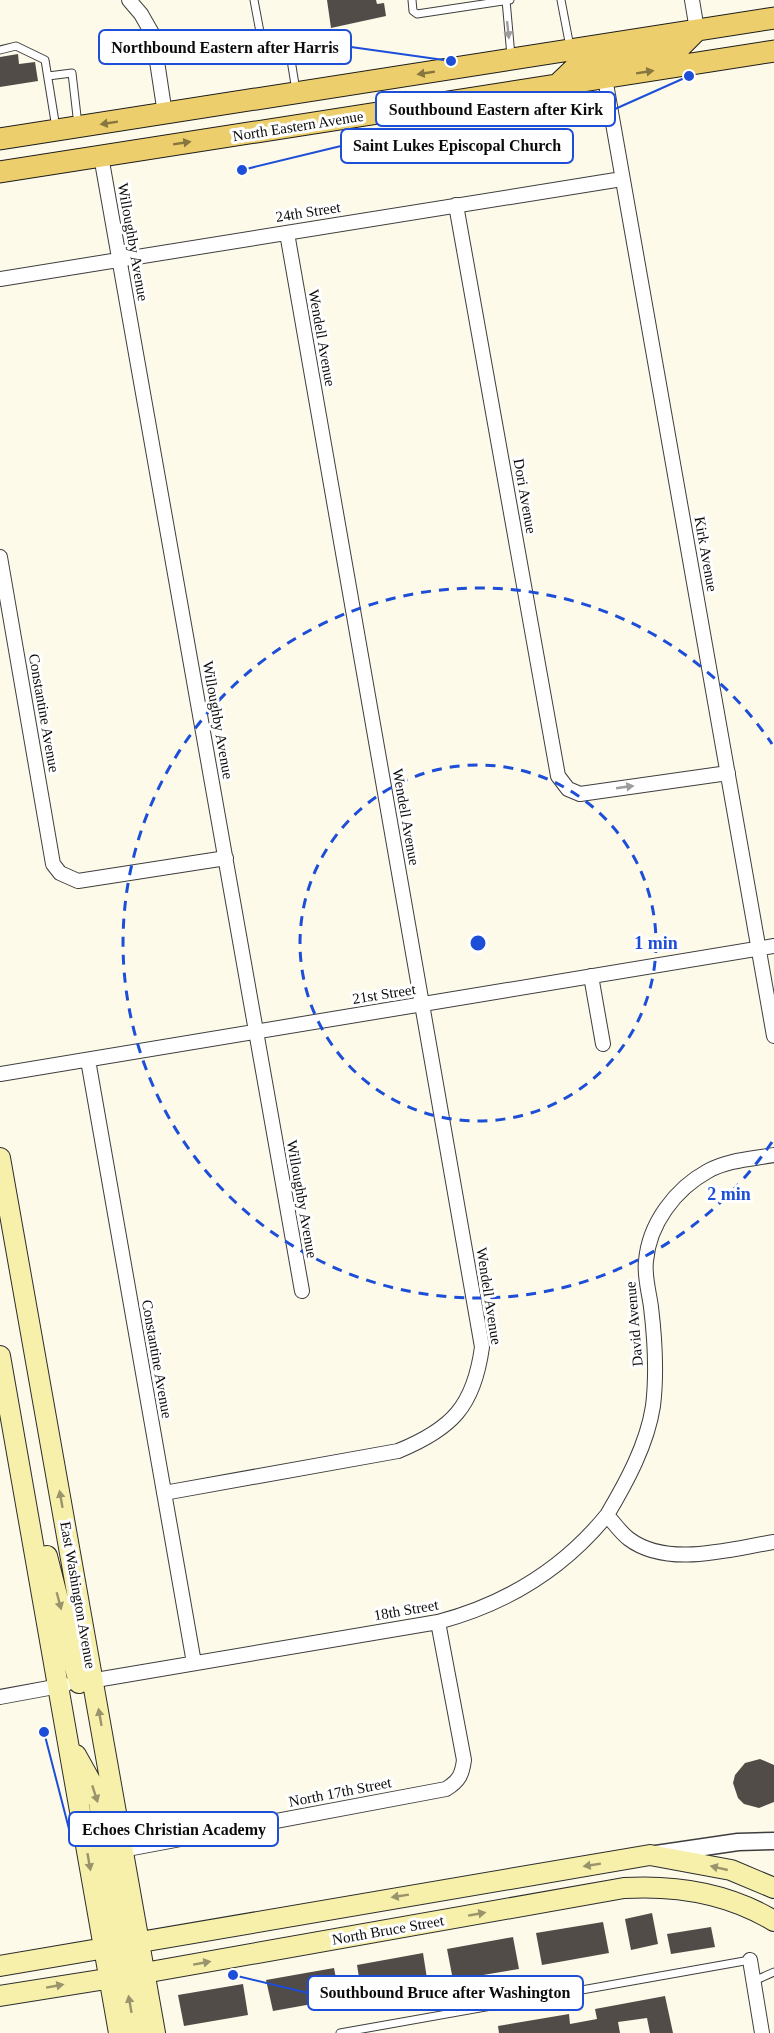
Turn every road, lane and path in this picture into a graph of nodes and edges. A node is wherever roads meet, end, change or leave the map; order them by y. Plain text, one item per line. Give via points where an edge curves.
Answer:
1 (129, 0) edge
2 (254, 0) edge
3 (412, 0) edge
4 (507, 0) edge
5 (561, 0) edge
6 (692, 0) edge
7 (774, 18) edge
8 (697, 30) junction
9 (325, 35) dead end
10 (288, 41) junction
11 (0, 50) edge
12 (570, 50) junction
13 (774, 51) edge
14 (511, 59) junction
15 (48, 76) junction
16 (605, 78) junction
17 (556, 86) junction
18 (296, 93) junction
19 (165, 114) junction
20 (79, 127) junction
21 (56, 131) junction
22 (0, 139) edge
23 (101, 156) junction
24 (69, 161) junction
25 (0, 172) edge
26 (622, 179) junction
27 (456, 205) junction
28 (287, 233) junction
29 (119, 260) junction
30 (0, 279) edge
31 (0, 557) edge
32 (728, 773) junction
33 (226, 858) junction
34 (774, 946) edge
35 (759, 949) junction
36 (591, 976) junction
37 (422, 1004) junction
38 (256, 1032) junction
39 (774, 1036) edge
40 (603, 1044) dead end
41 (88, 1060) junction
42 (0, 1074) edge
43 (774, 1155) edge
44 (0, 1158) edge
45 (0, 1225) edge
46 (302, 1291) dead end
47 (24, 1293) junction
48 (0, 1356) edge
49 (16, 1443) junction
50 (164, 1493) junction
51 (607, 1515) junction
52 (774, 1542) edge
53 (438, 1622) junction
54 (194, 1664) junction
55 (86, 1681) junction
56 (58, 1686) junction
57 (0, 1697) edge
58 (774, 1841) edge
59 (122, 1850) junction
60 (650, 1855) junction
61 (774, 1888) edge
62 (769, 1914) edge
63 (122, 1946) junction
64 (750, 1960) joint
65 (0, 1966) edge
66 (774, 1972) edge
67 (126, 1975) junction
68 (754, 1981) junction
69 (0, 1996) edge
70 (119, 2033) edge
71 (136, 2033) edge
72 (155, 2033) edge
73 (340, 2033) edge
74 (762, 2033) edge

1 - 19 street via 153,35
2 - 10 lane via 260,32 275,41
3 - 4 lane via 417,14
4 -> 14 lane
5 - 12 lane
6 - 8 street
7 - 8 main road
8 - 12 main road
8 - 17 main road via 678,49 579,64
9 - 10 lane
10 - 18 lane
11 - 15 lane via 16,46 45,60
12 - 14 main road
16 -> 13 main road, North Eastern Avenue
14 -> 18 main road
15 - 20 lane via 72,73
15 - 21 lane
16 - 17 main road, North Eastern Avenue
16 - 26 street, Kirk Avenue
23 -> 17 main road, North Eastern Avenue
18 - 19 main road
19 -> 20 main road
19 - 24 main road via 144,135 93,144
20 - 21 main road
21 - 22 main road
23 - 24 main road, North Eastern Avenue
23 - 29 street, Willoughby Avenue
24 - 25 main road, North Eastern Avenue
26 - 27 street, 24th Street
26 - 32 street, Kirk Avenue
27 - 28 street, 24th Street
27 -> 32 street, Dori Avenue via 558,776 568,789 580,794
28 - 29 street, 24th Street
28 - 37 street, Wendell Avenue
29 - 30 street, 24th Street
29 - 33 street, Willoughby Avenue
31 - 33 street, Constantine Avenue via 53,864 60,873 78,881
32 - 35 street, Kirk Avenue
33 - 38 street, Willoughby Avenue
34 - 35 street, 21st Street
35 - 36 street, 21st Street
35 - 39 street, Kirk Avenue
36 - 37 street, 21st Street
36 - 40 street
37 - 38 street, 21st Street
37 - 50 street, Wendell Avenue via 482,1347 478,1375 464,1404 455,1417 428,1439 398,1451
38 - 41 street, 21st Street
38 - 46 street, Willoughby Avenue
41 - 42 street, 21st Street
41 - 50 street, Constantine Avenue
43 - 51 street, David Avenue via 708,1171 673,1199 653,1228 645,1262 656,1350 652,1407 647,1431 624,1487
44 - 47 main road, East Washington Avenue
45 - 47 main road
55 -> 47 main road, East Washington Avenue
48 - 49 main road, East Washington Avenue
49 -> 55 main road
49 - 56 main road, East Washington Avenue
50 - 54 street, Constantine Avenue
51 - 52 street via 629,1540 660,1552 690,1556
51 - 53 street, 18th Street via 559,1564 516,1593
53 - 54 street, 18th Street
53 - 59 street, North 17th Street via 464,1760 456,1782 446,1789
54 - 55 street, 18th Street
55 - 56 street, 18th Street
59 -> 55 main road, East Washington Avenue
56 - 57 street, 18th Street
56 -> 63 main road, East Washington Avenue
58 - 60 street, North Bruce Street via 738,1842
59 - 63 main road, East Washington Avenue
61 -> 60 main road via 730,1870
60 -> 63 main road, North Bruce Street
67 -> 62 main road, North Bruce Street via 624,1888 659,1886 691,1890
63 - 65 main road, North Bruce Street
63 - 67 main road, East Washington Avenue
63 - 67 main road, East Washington Avenue
64 - 68 street
64 - 73 lane
66 - 68 lane
69 -> 67 main road, North Bruce Street
67 - 70 main road, East Washington Avenue
71 -> 67 main road
67 - 72 main road, East Washington Avenue
68 - 74 street

